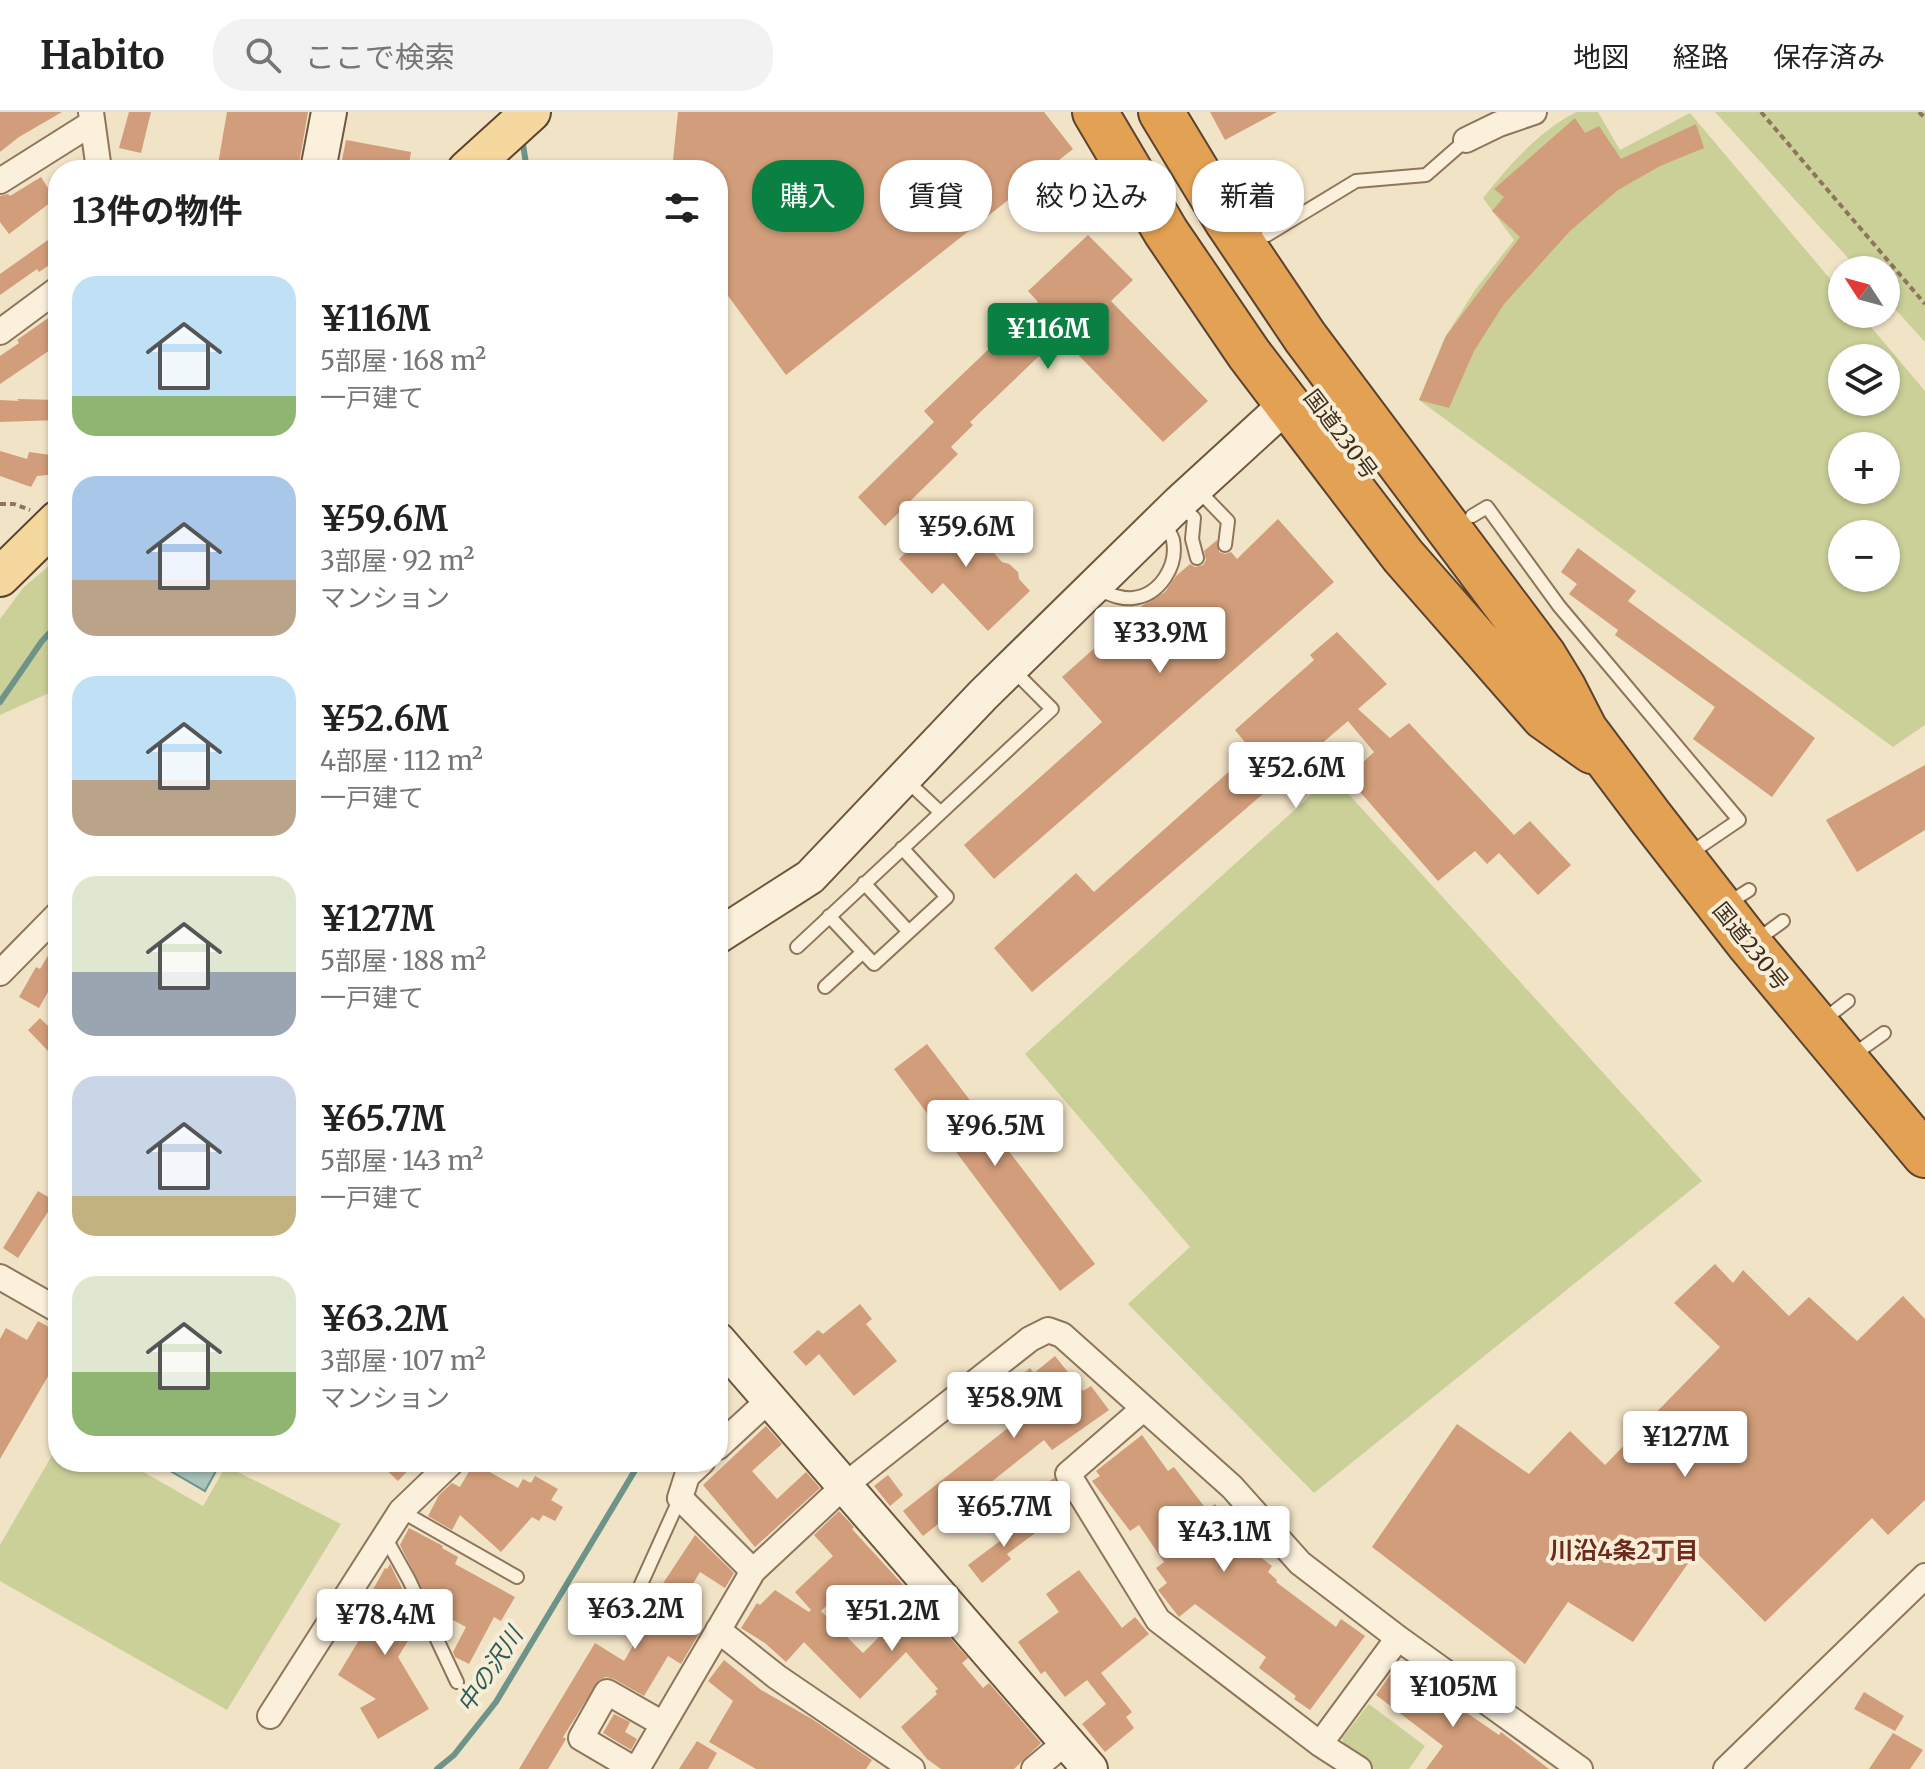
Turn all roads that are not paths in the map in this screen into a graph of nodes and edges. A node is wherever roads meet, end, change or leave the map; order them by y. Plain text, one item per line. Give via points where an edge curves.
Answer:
1 (329, 112) edge
2 (531, 112) edge
3 (1095, 112) edge
4 (1128, 112) edge
5 (1161, 112) edge
6 (1190, 112) edge
7 (1534, 112) edge
8 (92, 118) edge
9 (1466, 140) joint
10 (98, 160) edge
11 (320, 160) edge
12 (478, 160) edge
13 (0, 181) edge
14 (1267, 235) junction
15 (48, 296) edge
16 (0, 332) edge
17 (1286, 405) junction
18 (1179, 503) junction
19 (1472, 516) junction
20 (48, 530) edge
21 (1225, 545) dead end
22 (1197, 558) dead end
23 (0, 577) edge
24 (1092, 588) junction
25 (1011, 668) junction
26 (1597, 747) junction
27 (904, 777) junction
28 (940, 812) junction
29 (902, 848) junction
30 (1682, 858) junction
31 (864, 883) junction
32 (829, 916) junction
33 (48, 924) edge
34 (728, 930) edge
35 (909, 932) junction
36 (797, 947) dead end
37 (863, 952) junction
38 (0, 973) edge
39 (825, 987) dead end
40 (1884, 1033) dead end
41 (1845, 1060) junction
42 (1925, 1155) edge
43 (0, 1277) edge
44 (48, 1304) edge
45 (728, 1352) edge
46 (771, 1398) junction
47 (1143, 1409) junction
48 (728, 1438) edge
49 (442, 1472) edge
50 (691, 1472) edge
51 (844, 1486) junction
52 (680, 1498) junction
53 (401, 1511) junction
54 (385, 1537) junction
55 (753, 1571) junction
56 (1925, 1576) edge
57 (517, 1577) dead end
58 (628, 1613) dead end
59 (718, 1630) junction
60 (1398, 1638) junction
61 (457, 1682) dead end
62 (270, 1716) dead end
63 (663, 1724) junction
64 (1066, 1742) junction
65 (1320, 1744) junction
66 (635, 1769) edge
67 (912, 1769) edge
68 (1034, 1769) edge
69 (1090, 1769) edge
70 (1359, 1769) edge
71 (1580, 1769) edge
72 (1726, 1769) edge

1 - 11 street
2 - 12 main road
3 - 17 highway via 1166,232
4 - 26 highway, 国道230号 via 1238,292 1333,424 1558,715
5 - 26 highway, 国道230号 via 1269,285 1544,656
6 - 14 highway
7 - 9 street
8 - 10 street
8 - 13 street
9 - 14 lane via 1426,175 1356,181
14 - 19 highway
15 - 16 street
17 - 18 street
17 - 26 highway via 1403,556 1544,717
18 - 21 lane via 1228,521
18 - 22 lane via 1194,518
18 - 24 street
18 - 24 lane via 1166,579 1133,598
19 - 26 highway via 1582,688
19 - 30 lane via 1487,507 1559,606 1739,820
20 - 23 main road
24 - 25 street
25 - 27 street
25 - 28 lane via 1052,709
26 - 30 highway, 国道230号
27 - 28 lane
27 - 34 street via 810,877
28 - 29 lane
29 - 31 lane
29 - 35 lane via 947,897
30 - 41 highway, 国道230号 via 1735,899 1832,1013
31 - 32 lane
31 - 35 lane
32 - 36 lane
32 - 37 lane
33 - 38 street
35 - 37 lane via 874,964
37 - 39 lane
40 - 41 lane
41 - 42 highway, 国道230号
43 - 44 street
45 - 46 street
46 - 48 street
46 - 51 street
47 - 51 street via 1062,1335 1048,1330
47 - 60 street via 1232,1487 1300,1563
47 - 65 street via 1068,1474 1158,1620
49 - 53 street
50 - 52 street
51 - 55 street
51 - 64 street
52 - 55 street
52 - 58 lane
53 - 54 street
53 - 57 lane
54 - 61 lane
54 - 62 street
55 - 59 street
56 - 72 street
59 - 63 street
59 - 67 street
60 - 65 street
60 - 71 street
63 - 66 street
63 - 66 street via 607,1692 581,1738
64 - 68 street
64 - 69 street
65 - 70 street

